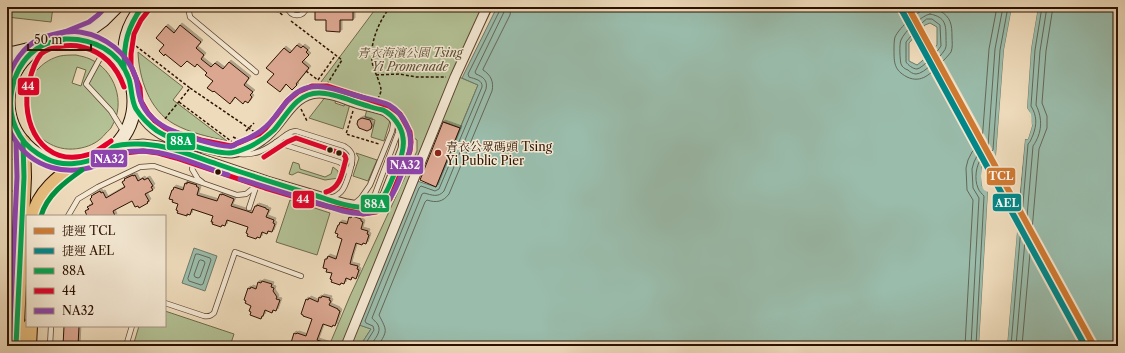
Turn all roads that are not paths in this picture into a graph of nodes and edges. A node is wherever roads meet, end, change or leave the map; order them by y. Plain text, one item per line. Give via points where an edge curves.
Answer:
1 (116, 7) edge
2 (142, 7) edge
3 (188, 7) edge
4 (287, 7) edge
5 (307, 7) edge
6 (487, 7) edge
7 (65, 39) junction
8 (39, 47) junction
9 (105, 49) junction
10 (7, 53) edge
11 (124, 68) junction
12 (256, 72) dead end
13 (134, 103) junction
14 (8, 110) edge
15 (390, 114) junction
16 (125, 134) junction
17 (23, 142) junction
18 (276, 142) junction
19 (114, 147) junction
20 (234, 148) junction
21 (196, 157) junction
22 (78, 164) junction
23 (349, 174) junction
24 (258, 182) junction
25 (209, 186) junction
26 (328, 199) junction
27 (352, 205) junction
28 (249, 208) dead end
29 (34, 215) edge
30 (69, 215) edge
31 (14, 257) edge
32 (13, 276) edge
33 (301, 276) dead end
34 (166, 303) edge
35 (30, 327) edge
36 (50, 327) edge
37 (132, 327) edge
38 (13, 338) edge
39 (29, 346) edge
40 (50, 346) edge
41 (126, 346) edge
42 (346, 346) edge

1 - 7 main road via 92,28
2 - 11 main road via 127,32
3 - 12 lane via 190,17
4 - 5 lane via 289,12 298,16 304,13
6 - 42 street via 455,77
7 - 8 main road
7 - 9 main road via 92,42
8 - 10 main road
8 - 14 main road via 17,68 11,81
9 - 11 main road
9 - 16 lane via 86,84 111,111
11 - 13 main road
13 - 16 main road via 132,118
13 - 20 street via 150,126 171,139 220,152
14 - 17 main road via 16,133
15 - 20 street via 326,93 313,93 301,98 292,106 263,140 244,149
15 - 27 lane via 393,119 392,131 370,185 361,198
15 - 27 street via 404,136 404,142 385,195 372,206
16 - 19 main road
17 - 22 main road via 48,160
17 - 31 main road via 24,177
18 - 20 lane via 254,153 244,154
18 - 23 lane via 339,162 346,166
18 - 23 lane via 289,132 296,131 344,146 353,156
19 - 21 street via 143,144
19 - 22 main road via 92,161
21 - 24 street
21 - 25 lane via 192,169 198,180
22 - 29 main road via 57,179 39,202
23 - 26 lane via 340,193
24 - 25 lane via 246,194 237,195
24 - 26 street
24 - 28 lane
25 - 30 lane via 154,166 140,167 78,199
26 - 27 street
31 - 32 main road
32 - 38 main road
33 - 34 lane via 235,252 211,316
35 - 39 main road
36 - 40 lane
37 - 41 lane

